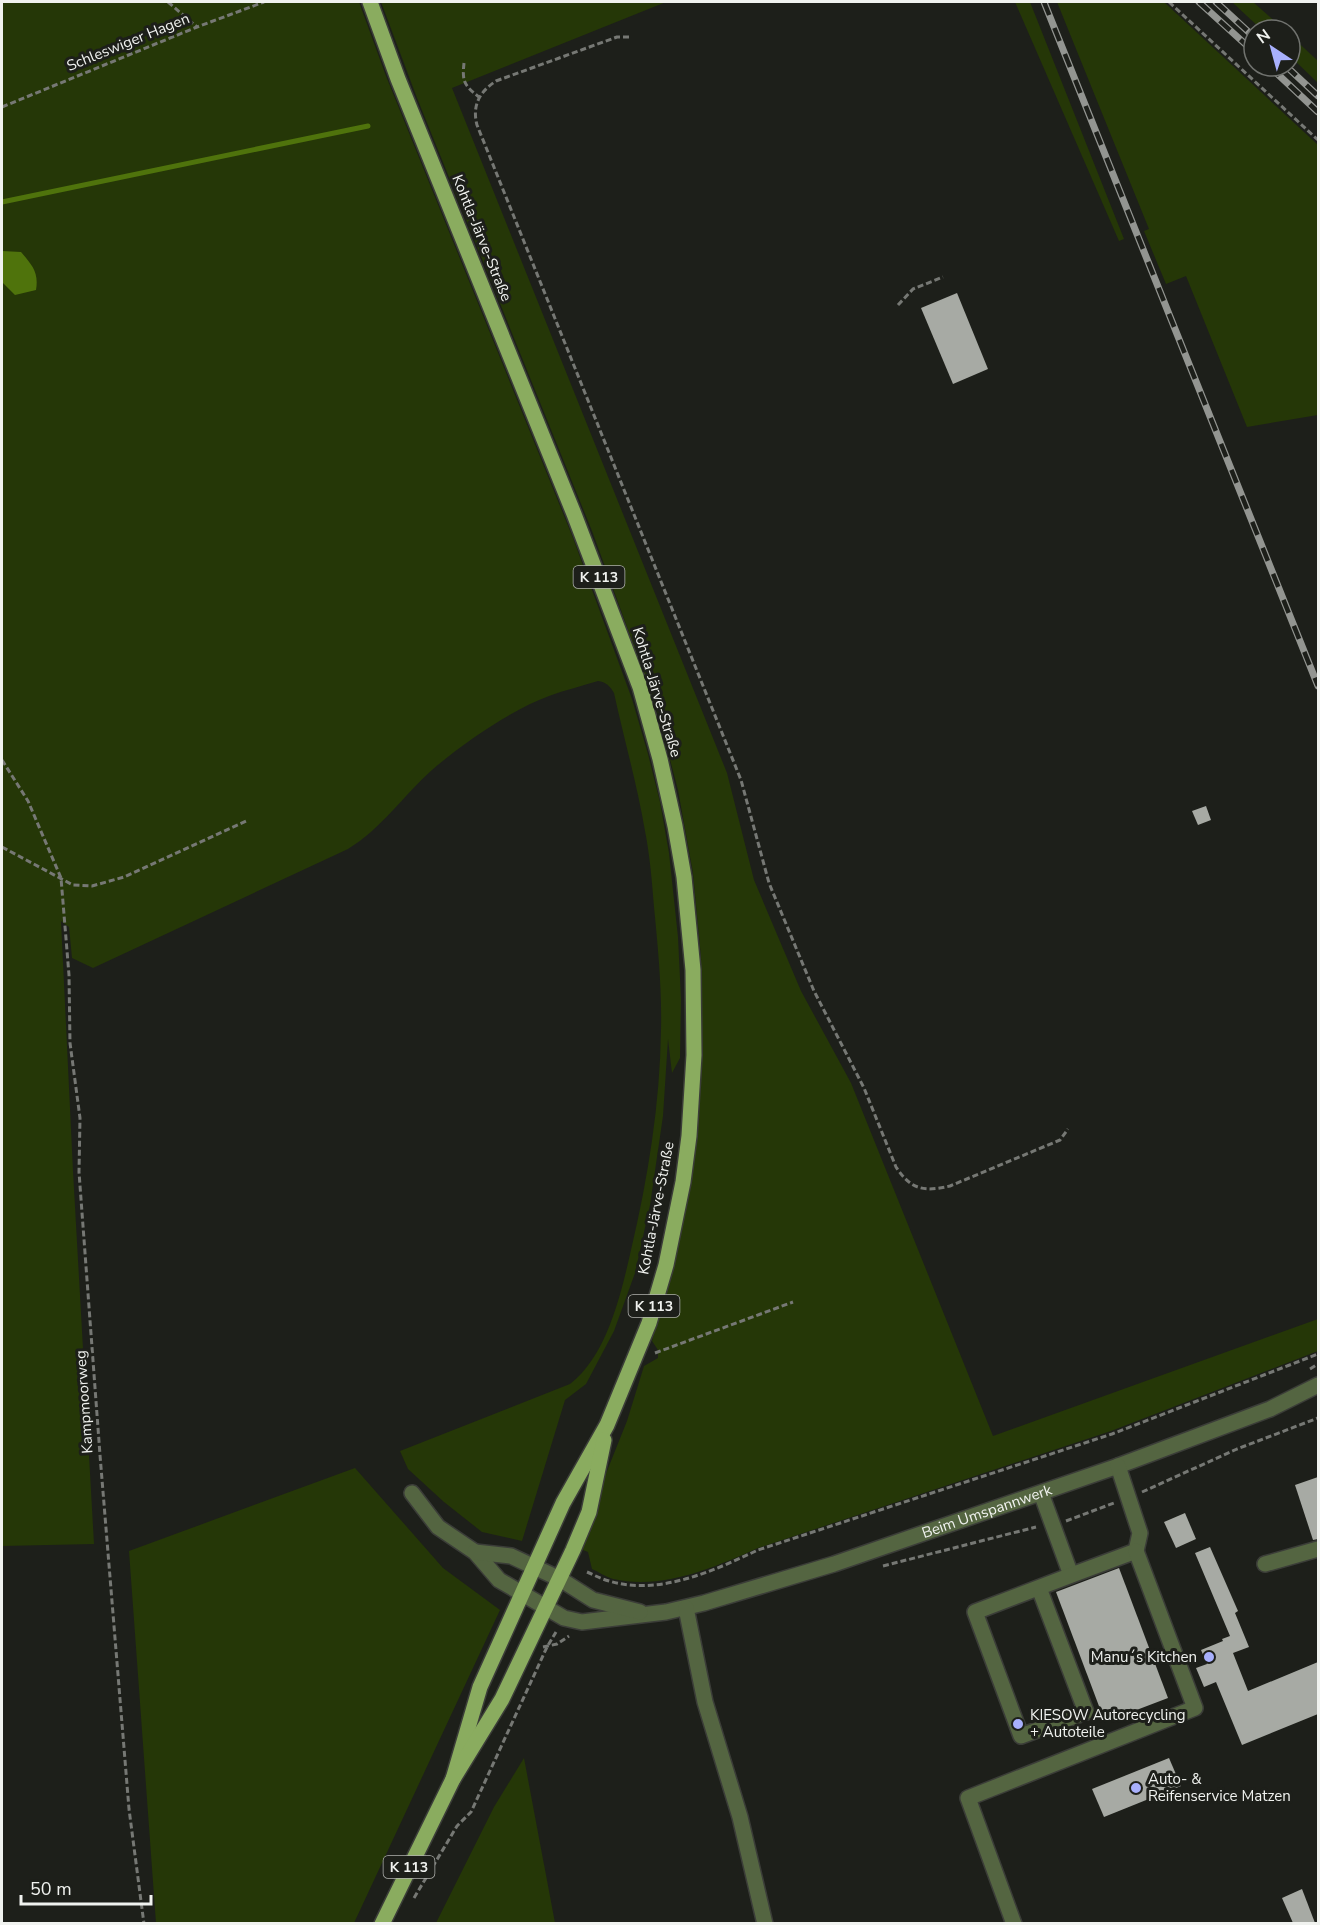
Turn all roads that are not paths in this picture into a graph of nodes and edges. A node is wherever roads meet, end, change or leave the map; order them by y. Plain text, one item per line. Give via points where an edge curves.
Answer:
1 (370, 2) edge
2 (1318, 1385) edge
3 (607, 1425) junction
4 (1118, 1466) junction
5 (412, 1493) dead end
6 (1041, 1493) junction
7 (1318, 1549) edge
8 (1136, 1551) junction
9 (475, 1552) junction
10 (1265, 1564) dead end
11 (534, 1567) junction
12 (1071, 1575) junction
13 (560, 1579) junction
14 (1039, 1588) junction
15 (522, 1594) junction
16 (546, 1607) junction
17 (686, 1608) junction
18 (648, 1614) junction
19 (453, 1779) junction
20 (382, 1923) edge
21 (765, 1923) edge
22 (1014, 1923) edge

1 - 3 main road, Kohtla-Järve-Straße / K 113 via 640,687 684,877 693,970 694,1055 683,1182 649,1323
2 - 4 street, Beim Umspannwerk via 1270,1409
3 - 11 main road, Kohtla-Järve-Straße / K 113 via 563,1503
3 - 13 main road, Kohtla-Järve-Straße / K 113 via 589,1512
4 - 6 street, Beim Umspannwerk
4 - 8 street via 1140,1533
5 - 9 street, Beim Umspannwerk via 438,1527
6 - 12 street
6 - 17 street, Beim Umspannwerk via 834,1564
7 - 10 street
8 - 12 street
8 - 22 street via 1195,1708 968,1798
9 - 11 street, Beim Umspannwerk via 512,1556
9 - 15 street, Beim Umspannwerk via 498,1580
11 - 13 street, Beim Umspannwerk
11 - 15 main road, Kohtla-Järve-Straße / K 113
12 - 14 street
13 - 16 main road, Kohtla-Järve-Straße / K 113
13 - 18 street, Beim Umspannwerk via 594,1600
14 - 14 street via 975,1612 1021,1736 1086,1712
15 - 16 street, Beim Umspannwerk
15 - 19 main road, Kohtla-Järve-Straße / K 113 via 480,1687
16 - 18 street, Beim Umspannwerk via 564,1618 582,1622
16 - 19 main road, Kohtla-Järve-Straße / K 113 via 502,1699
17 - 18 street, Beim Umspannwerk
17 - 21 street via 705,1702 740,1817
19 - 20 main road, Kohtla-Järve-Straße / K 113

